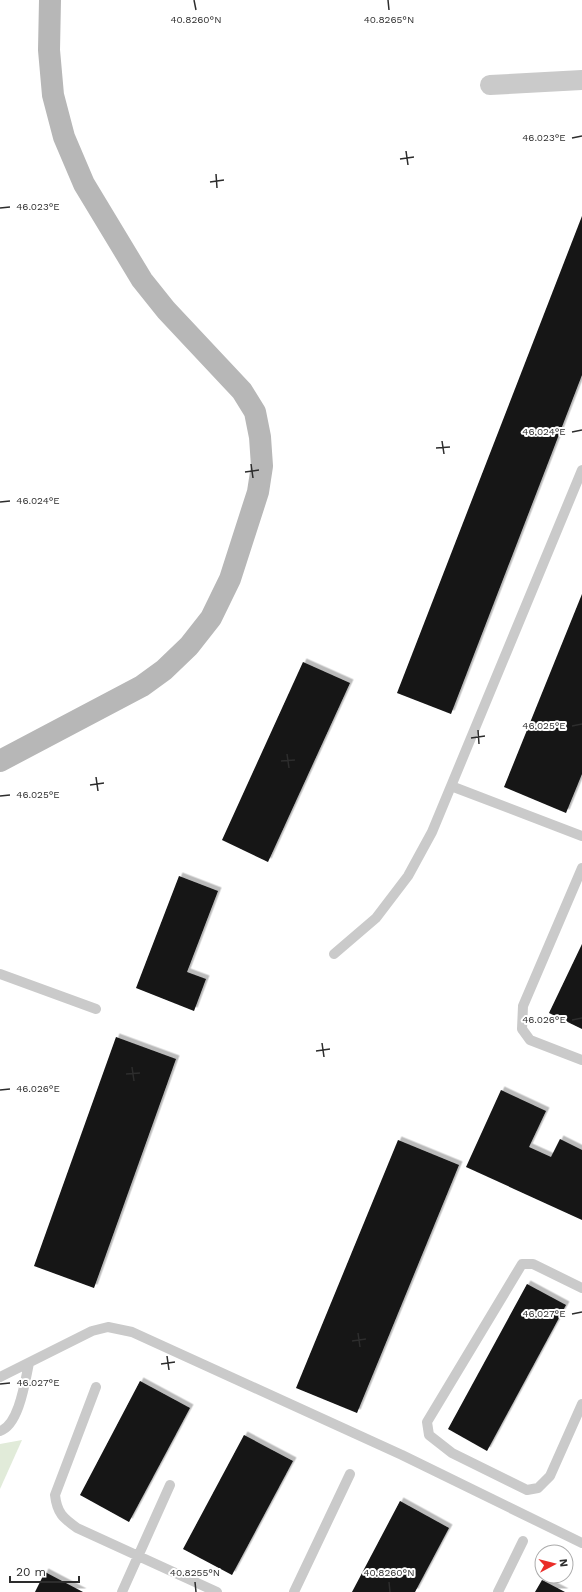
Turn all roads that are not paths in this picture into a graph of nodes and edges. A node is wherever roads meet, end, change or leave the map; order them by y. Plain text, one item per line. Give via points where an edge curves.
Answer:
1 (50, 0) edge
2 (582, 80) edge
3 (490, 85) dead end
4 (582, 470) edge
5 (0, 761) edge
6 (451, 786) junction
7 (582, 836) edge
8 (582, 868) edge
9 (334, 954) dead end
10 (0, 974) edge
11 (96, 1009) dead end
12 (582, 1060) edge
13 (582, 1288) edge
14 (29, 1363) junction
15 (0, 1377) edge
16 (96, 1386) dead end
17 (582, 1404) edge
18 (0, 1431) edge
19 (350, 1474) dead end
20 (170, 1485) dead end
21 (523, 1540) dead end
22 (582, 1543) edge
23 (138, 1555) junction
24 (122, 1592) edge
25 (216, 1592) edge
26 (294, 1592) edge
27 (498, 1592) edge

1 - 5 street via 49,50 53,95 64,137 84,184 142,280 166,310 242,391 255,412 262,466 258,492 230,579 211,618 188,646 164,670 142,686
2 - 3 street
4 - 6 lane
6 - 7 lane
6 - 9 lane via 432,832 408,876 376,918
8 - 12 lane via 523,1006 522,1028 530,1040
10 - 11 lane
13 - 17 lane via 533,1264 522,1264 427,1422 429,1434 452,1453 527,1490 538,1488 550,1476
14 - 15 lane
14 - 18 lane via 16,1415 6,1429
14 - 22 lane via 92,1331 108,1327 132,1332 402,1455
16 - 23 lane via 55,1494 56,1504 62,1517 77,1528
19 - 26 lane
20 - 23 lane
21 - 27 lane
23 - 24 lane
23 - 25 lane

